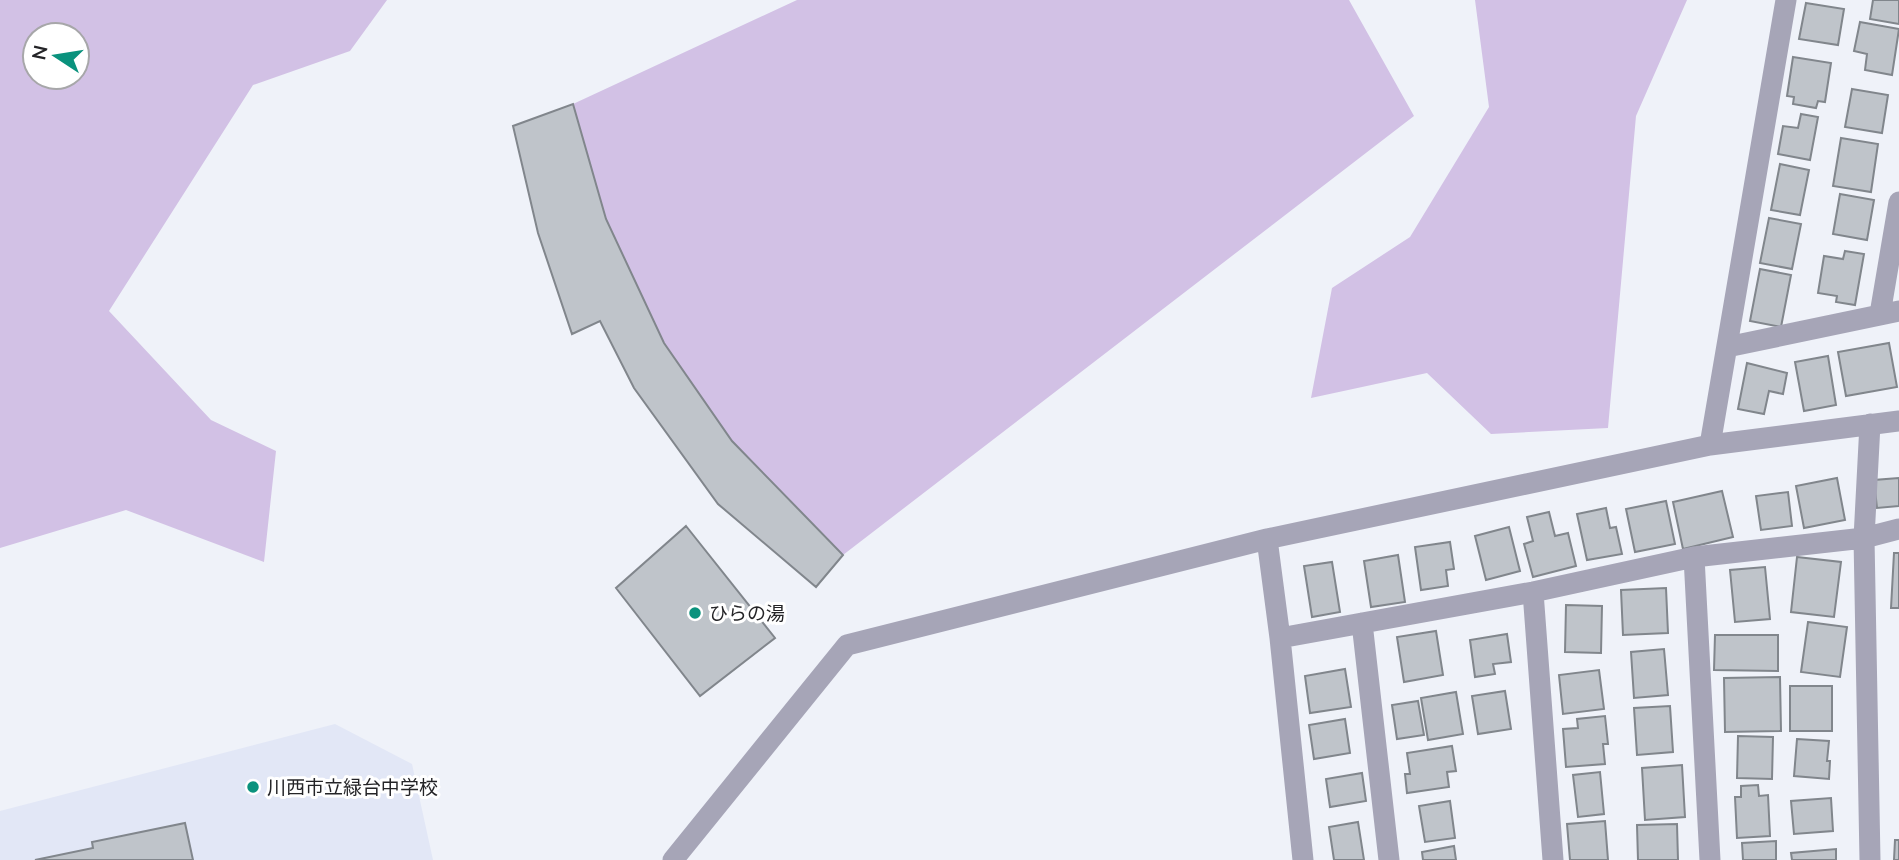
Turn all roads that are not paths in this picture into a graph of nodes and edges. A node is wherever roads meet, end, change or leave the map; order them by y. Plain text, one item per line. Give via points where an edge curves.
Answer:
1 (1786, 0) edge
2 (1899, 202) edge
3 (1889, 312) edge
4 (1727, 347) junction
5 (1899, 421) edge
6 (1870, 424) junction
7 (1710, 445) junction
8 (1899, 529) edge
9 (1864, 538) junction
10 (1267, 539) junction
11 (1694, 557) junction
12 (1533, 592) junction
13 (1362, 623) junction
14 (1280, 638) junction
15 (673, 860) edge
16 (1303, 860) edge
17 (1389, 860) edge
18 (1553, 860) edge
19 (1710, 860) edge
20 (1870, 860) edge

1 - 4 street
2 - 3 street
3 - 4 street
4 - 7 street
5 - 6 street
6 - 7 street
6 - 9 street
7 - 10 street
8 - 9 street
9 - 11 street
9 - 20 street
10 - 14 street
10 - 15 street via 847,645
11 - 12 street
11 - 19 street
12 - 13 street
12 - 18 street
13 - 14 street
13 - 17 street
14 - 16 street

